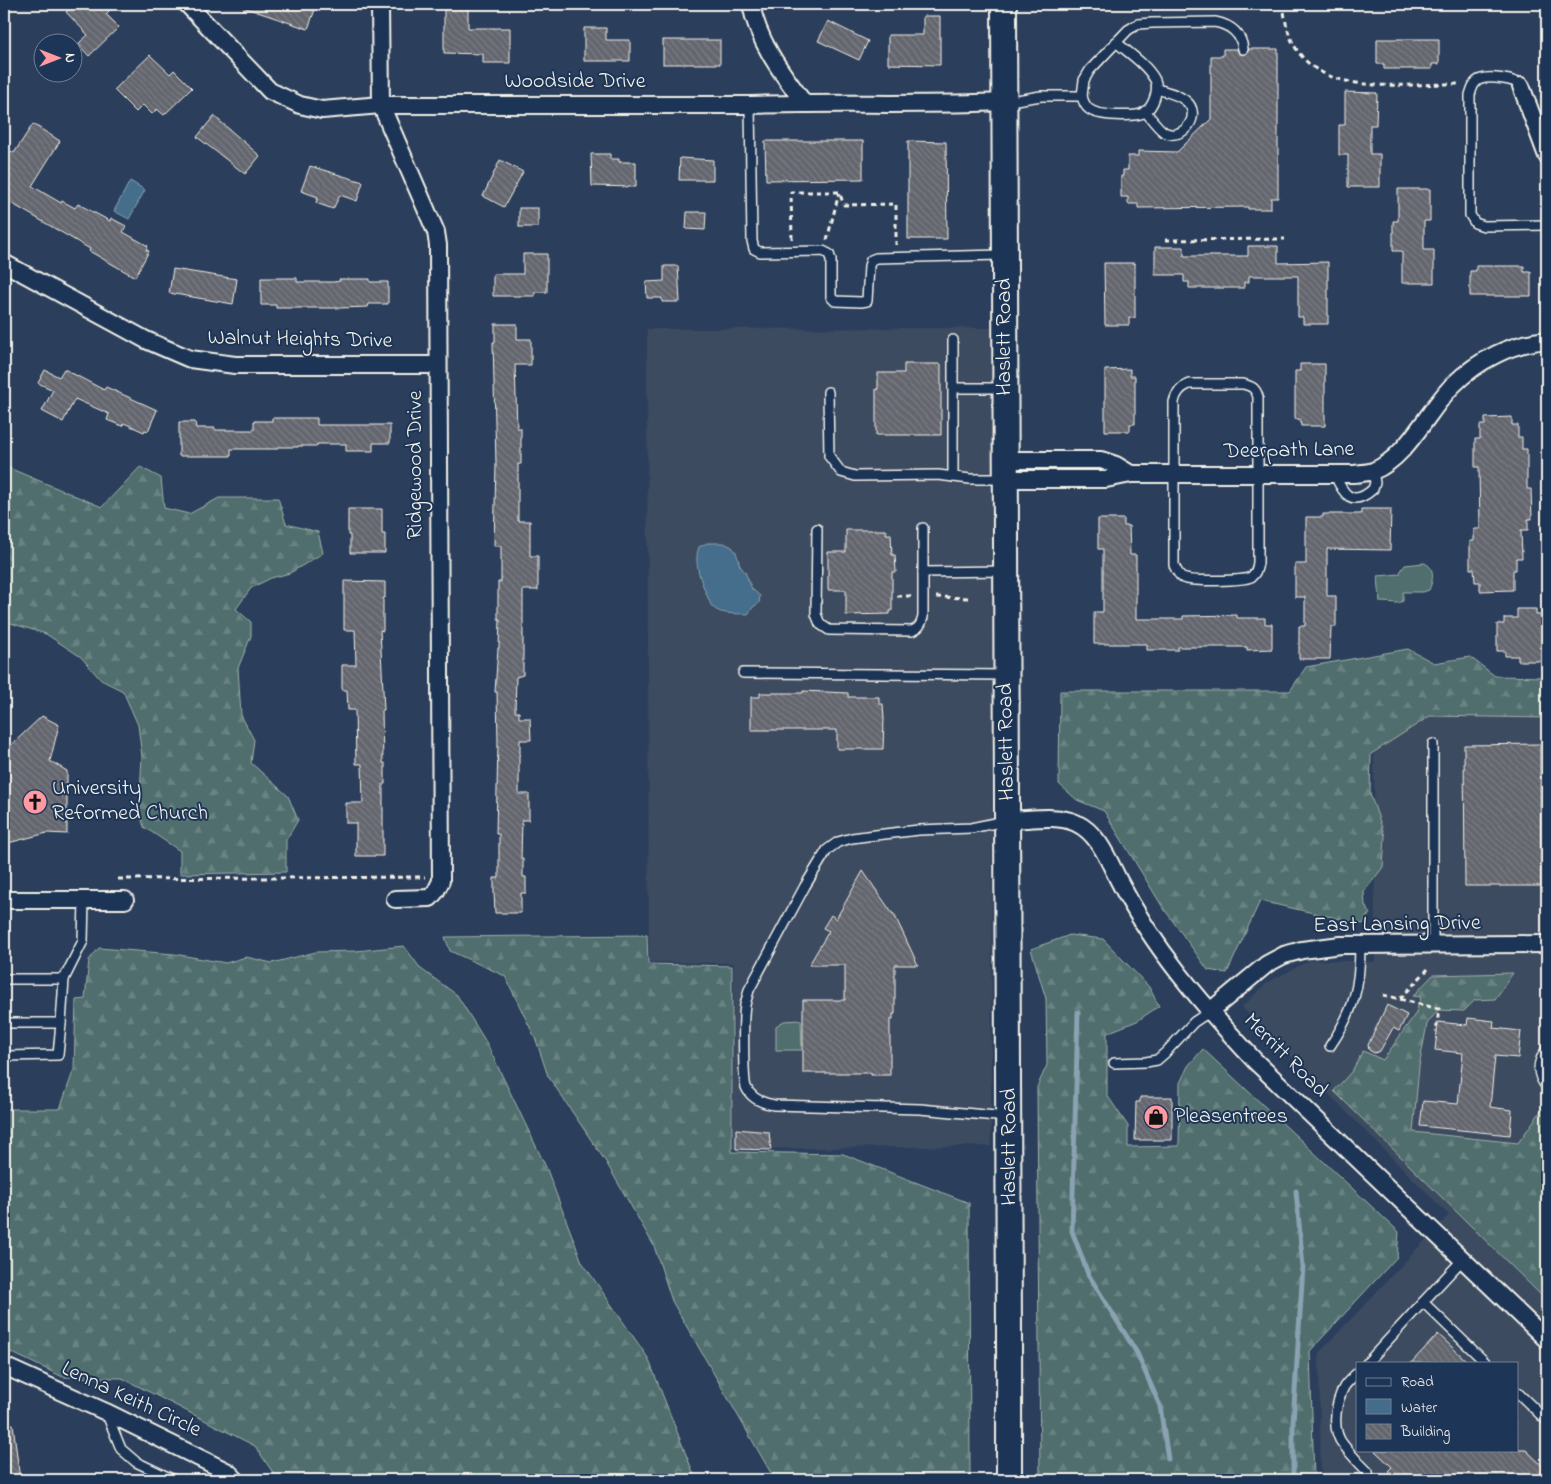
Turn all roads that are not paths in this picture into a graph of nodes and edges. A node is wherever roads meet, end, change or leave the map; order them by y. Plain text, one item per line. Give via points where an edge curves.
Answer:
1 (187, 4) edge
2 (380, 4) edge
3 (751, 4) edge
4 (1004, 4) edge
5 (1116, 42) junction
6 (1243, 49) dead end
7 (1521, 86) joint
8 (1157, 89) junction
9 (1082, 96) junction
10 (1004, 102) junction
11 (804, 103) junction
12 (381, 105) junction
13 (750, 105) junction
14 (1146, 111) junction
15 (1547, 156) edge
16 (1547, 225) edge
17 (1005, 255) junction
18 (4, 263) edge
19 (953, 340) dead end
20 (1547, 340) edge
21 (438, 364) junction
22 (953, 388) junction
23 (1006, 388) junction
24 (828, 392) dead end
25 (1006, 470) junction
26 (1373, 470) junction
27 (1258, 474) junction
28 (1174, 475) junction
29 (1335, 475) junction
30 (953, 477) junction
31 (923, 528) dead end
32 (817, 529) dead end
33 (1006, 571) junction
34 (923, 572) junction
35 (743, 673) dead end
36 (1006, 674) junction
37 (1432, 744) dead end
38 (1008, 820) junction
39 (395, 899) dead end
40 (4, 900) edge
41 (84, 900) junction
42 (125, 900) dead end
43 (1547, 944) edge
44 (1360, 945) junction
45 (1433, 945) junction
46 (4, 979) edge
47 (64, 979) junction
48 (1209, 1012) junction
49 (4, 1023) edge
50 (61, 1023) junction
51 (1330, 1046) dead end
52 (1547, 1049) edge
53 (4, 1056) edge
54 (1114, 1063) dead end
55 (1547, 1087) edge
56 (1010, 1118) junction
57 (1464, 1258) junction
58 (1423, 1302) junction
59 (1547, 1340) edge
60 (1367, 1362) edge
61 (1485, 1362) edge
62 (4, 1366) edge
63 (1356, 1374) edge
64 (1518, 1393) edge
65 (106, 1412) junction
66 (1547, 1421) edge
67 (1369, 1476) edge
68 (174, 1480) edge
69 (236, 1480) edge
70 (1010, 1480) edge
71 (1377, 1480) edge

1 - 12 street, Woodside Drive via 270,91 300,105 322,110
2 - 12 street, Ridgewood Drive
3 - 11 street via 761,37 776,65
4 - 10 main road, Haslett Road
5 - 6 lane via 1138,24 1216,22 1233,29 1240,37
5 - 8 lane via 1150,73
5 - 9 lane via 1090,70 1084,80
7 - 15 street
7 - 16 lane via 1513,80 1480,79 1473,84 1470,95 1470,215 1475,224 1484,226
8 - 14 lane
8 - 14 lane via 1185,100 1192,110 1191,123 1182,132 1170,134 1159,128
9 - 10 lane via 1041,96
9 - 14 lane via 1089,110 1096,113 1136,115
10 - 11 street, Woodside Drive
10 - 17 main road, Haslett Road
11 - 13 street, Woodside Drive
12 - 13 street, Woodside Drive
12 - 21 street, Ridgewood Drive via 436,232
13 - 17 lane via 754,249 760,252 824,251 829,254 831,297 835,302 867,301 869,266 876,258
17 - 23 main road, Haslett Road
18 - 21 street, Walnut Heights Drive via 146,340 190,359 235,365
19 - 22 lane
20 - 26 street, Deerpath Lane via 1500,352 1467,372 1404,447 1388,462
21 - 39 street, Ridgewood Drive via 441,877 430,898
22 - 23 lane
22 - 30 lane
23 - 25 main road, Haslett Road
24 - 30 lane via 829,456 840,472 855,476
25 - 28 street, Deerpath Lane via 1101,460 1131,474
25 - 30 lane via 970,479
25 - 33 main road, Haslett Road
26 - 29 street, Deerpath Lane
26 - 29 lane via 1373,489 1360,497 1351,497 1341,491
27 - 28 street, Deerpath Lane
27 - 28 lane via 1256,391 1243,384 1189,384 1176,394 1174,402
27 - 28 lane via 1258,563 1252,576 1244,580 1193,580 1183,578 1178,572 1174,565
27 - 29 street, Deerpath Lane
31 - 34 lane
32 - 34 lane via 816,614 820,624 829,630 918,628 923,617
33 - 34 lane
33 - 36 main road, Haslett Road
35 - 36 lane
36 - 38 main road, Haslett Road
37 - 45 lane
38 - 48 street, Merritt Road via 1056,818 1075,822 1090,832 1105,852 1146,928
38 - 56 main road, Haslett Road
38 - 56 lane via 971,828 852,838 827,850 749,990 745,1005 744,1074 746,1086 761,1103 920,1109
40 - 41 street
41 - 42 street
41 - 47 lane via 83,941
43 - 45 street, East Lansing Drive
44 - 45 street, East Lansing Drive
44 - 48 street, East Lansing Drive via 1321,946 1284,955 1267,964
44 - 51 lane via 1360,970 1353,1003
46 - 47 lane
47 - 50 lane
48 - 54 lane via 1194,1022 1157,1060
48 - 57 street, Merritt Road via 1255,1060
49 - 50 lane
50 - 53 lane via 58,1055
52 - 55 lane via 1539,1068 1539,1075
56 - 70 main road, Haslett Road
57 - 58 lane
57 - 59 street, Merritt Road
58 - 60 lane
58 - 61 lane
62 - 65 street, Lenna Keith Circle
63 - 67 lane via 1345,1386 1338,1402 1336,1420 1339,1438
64 - 66 lane
65 - 68 lane via 122,1448 136,1462
65 - 69 street, Lenna Keith Circle via 228,1472
67 - 71 lane

